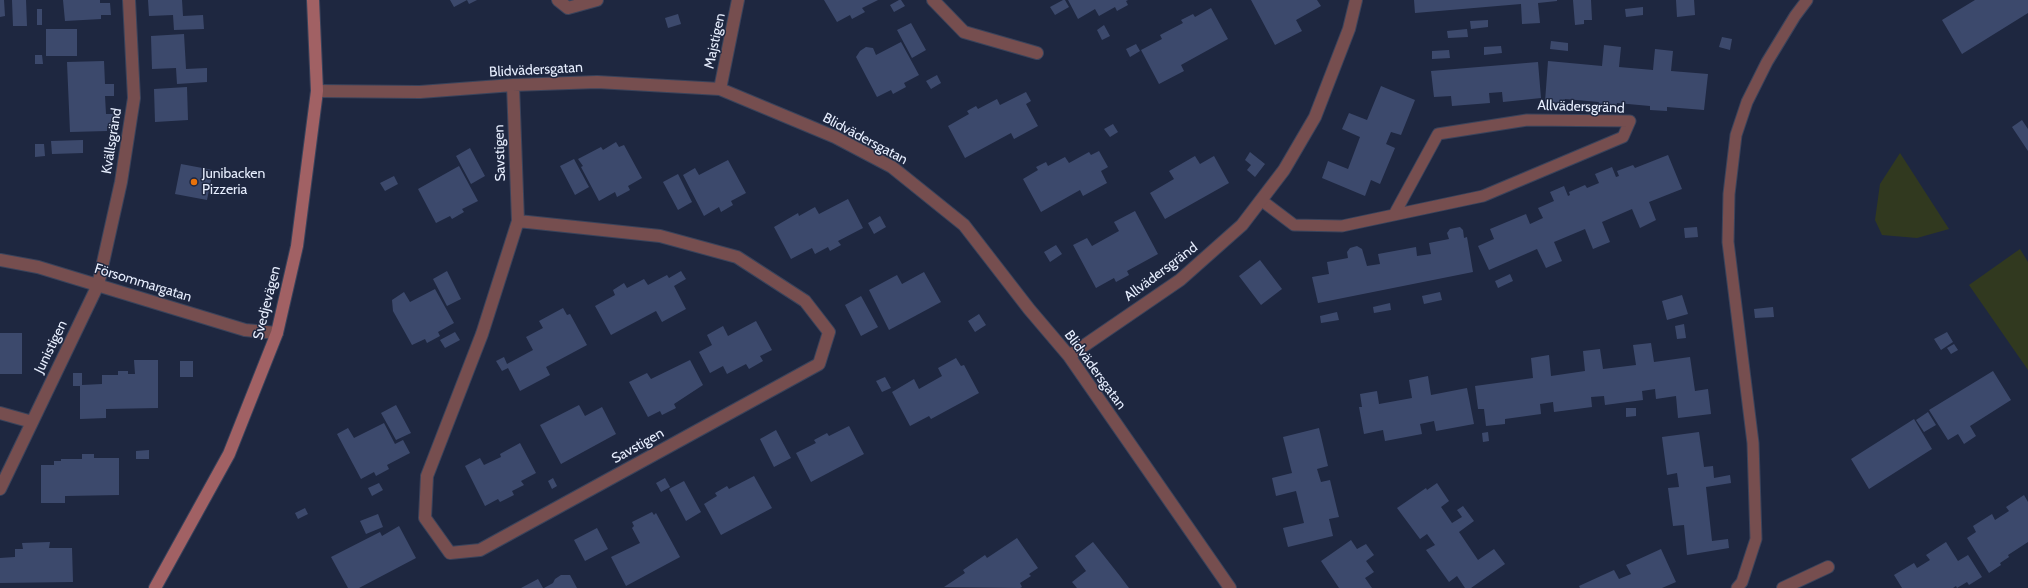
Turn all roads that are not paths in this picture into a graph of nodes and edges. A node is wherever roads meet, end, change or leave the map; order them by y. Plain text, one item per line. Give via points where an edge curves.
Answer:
1 (129, 0) edge
2 (313, 0) edge
3 (558, 0) edge
4 (597, 0) edge
5 (738, 0) edge
6 (933, 0) edge
7 (1356, 0) edge
8 (1807, 0) edge
9 (1037, 53) dead end
10 (513, 85) junction
11 (720, 89) junction
12 (317, 91) junction
13 (1261, 200) junction
14 (1395, 213) junction
15 (518, 221) junction
16 (0, 260) edge
17 (98, 285) junction
18 (277, 333) junction
19 (1069, 356) junction
20 (0, 413) edge
21 (32, 422) junction
22 (0, 489) edge
23 (1828, 567) dead end
24 (155, 588) edge
25 (1230, 588) edge
26 (1737, 588) edge
27 (1783, 588) edge

1 - 17 street, Kvällsgränd via 134,98 121,182
2 - 12 street, Svedjevägen
3 - 4 street via 568,8
5 - 11 street, Majstigen
6 - 9 street via 964,32
7 - 13 street, Allvädersgränd via 1349,29 1315,117 1284,170
8 - 26 lane via 1795,16 1747,102 1734,150 1729,194 1728,242 1753,443 1756,539 1742,582
10 - 11 street, Blidvädersgatan via 597,82
10 - 12 street, Blidvädersgatan via 420,92
10 - 15 street, Savstigen
11 - 19 street, Blidvädersgatan via 835,137 892,167 964,225
12 - 18 street, Svedjevägen via 297,246
13 - 14 lane, Allvädersgränd via 1294,225 1342,226
13 - 19 street, Allvädersgränd via 1242,225 1180,280
14 - 14 lane, Allvädersgränd via 1483,196 1623,137 1630,121 1526,120 1438,134
15 - 15 street, Savstigen via 482,334 427,476 425,518 450,553 480,550 819,364 829,332 805,301 737,257 660,236
16 - 17 street, Försommargatan via 38,267
17 - 18 street, Försommargatan via 246,330
17 - 21 street, Junistigen
18 - 24 street, Svedjevägen via 229,454
19 - 25 street, Blidvädersgatan
20 - 21 street
21 - 22 street, Junistigen
23 - 27 street

